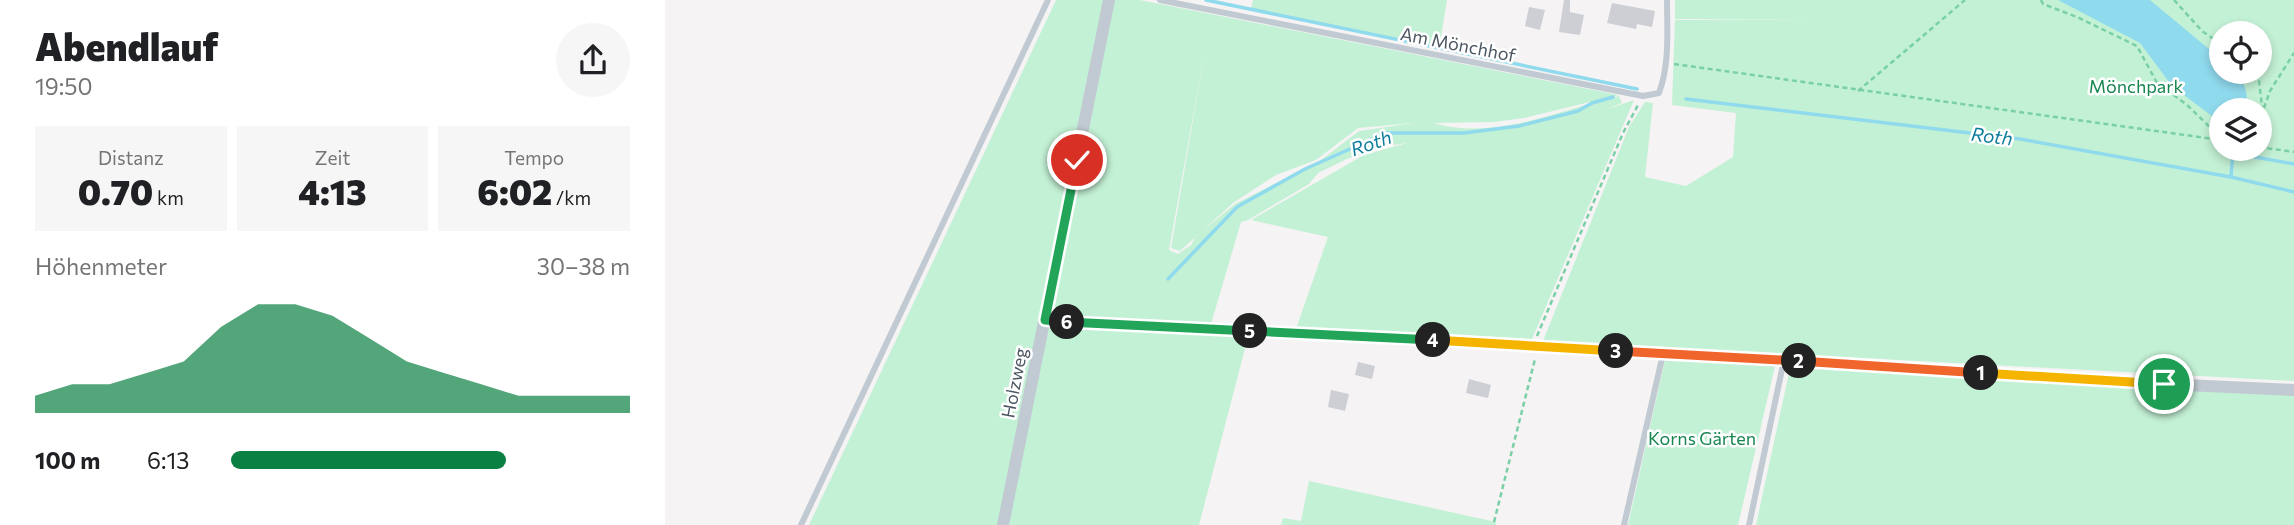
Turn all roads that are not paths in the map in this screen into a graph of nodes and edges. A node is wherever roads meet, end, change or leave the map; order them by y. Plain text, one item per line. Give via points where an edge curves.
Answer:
1 (1048, 0) edge
2 (1109, 0) edge
3 (1160, 0) edge
4 (1667, 0) edge
5 (1045, 320) junction
6 (1663, 354) junction
7 (1784, 360) junction
8 (2294, 390) edge
9 (801, 525) edge
10 (1003, 525) edge
11 (1624, 525) edge
12 (1749, 525) edge

1 - 9 lane
2 - 5 street, Holzweg
3 - 4 lane, Am Mönchhof via 1643,96 1659,93 1667,64
5 - 6 street
5 - 10 street, Holzweg
6 - 7 street
6 - 11 lane
7 - 8 street
7 - 12 lane

